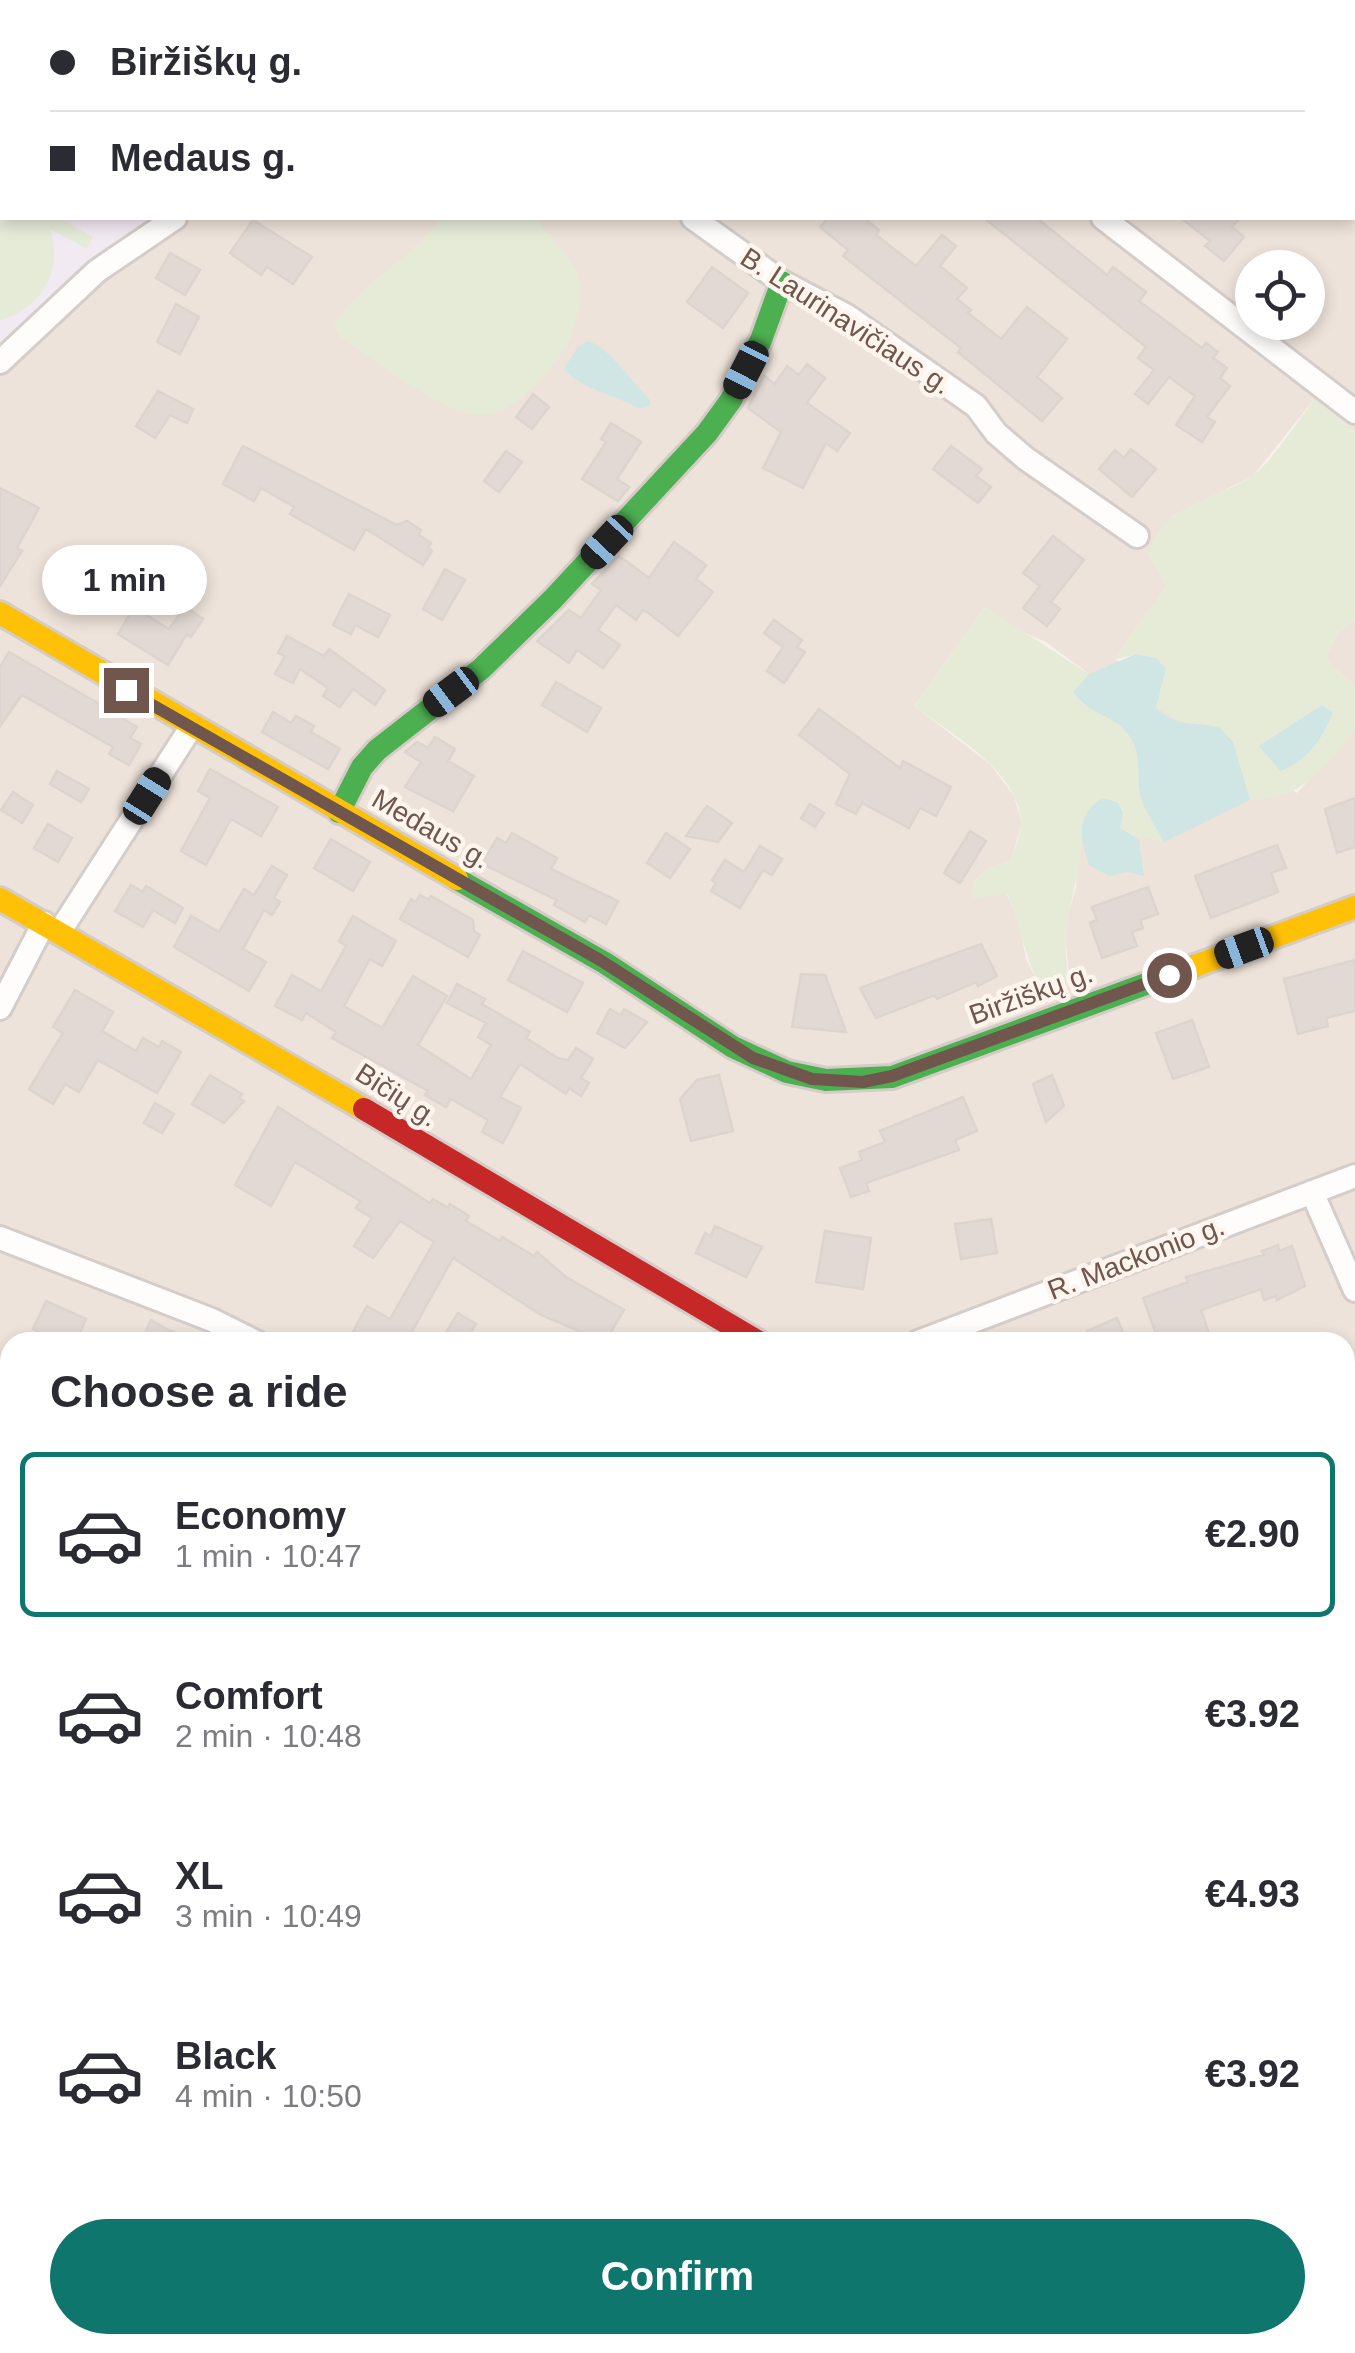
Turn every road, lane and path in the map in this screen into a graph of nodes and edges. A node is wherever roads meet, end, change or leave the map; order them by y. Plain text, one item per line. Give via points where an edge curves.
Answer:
1 (172, 220) edge
2 (696, 220) edge
3 (1107, 220) edge
4 (782, 282) junction
5 (0, 362) edge
6 (1355, 412) edge
7 (1137, 536) dead end
8 (0, 613) edge
9 (190, 729) junction
10 (339, 812) junction
11 (0, 900) edge
12 (1355, 907) edge
13 (52, 927) junction
14 (0, 1008) edge
15 (838, 1082) joint
16 (1355, 1176) edge
17 (1312, 1192) junction
18 (0, 1238) edge
19 (1355, 1290) edge
20 (236, 1332) edge
21 (741, 1332) edge
22 (944, 1332) edge

1 - 5 street via 97,271
2 - 4 street, B. Laurinavičiaus g.
3 - 6 street
4 - 7 street, B. Laurinavičiaus g. via 847,316 976,406 1026,458
4 - 10 street via 761,340 707,434 481,669 376,750
8 - 9 street, Medaus g.
9 - 10 street, Medaus g.
9 - 13 street
10 - 15 street, Medaus g. via 600,960 753,1058
11 - 13 street, Bičių g.
12 - 15 street, Biržiškų g. via 892,1076
13 - 14 street
13 - 21 street, Bičių g.
16 - 17 street, R. Mackonio g.
17 - 19 street
17 - 22 street, R. Mackonio g.
18 - 20 street

